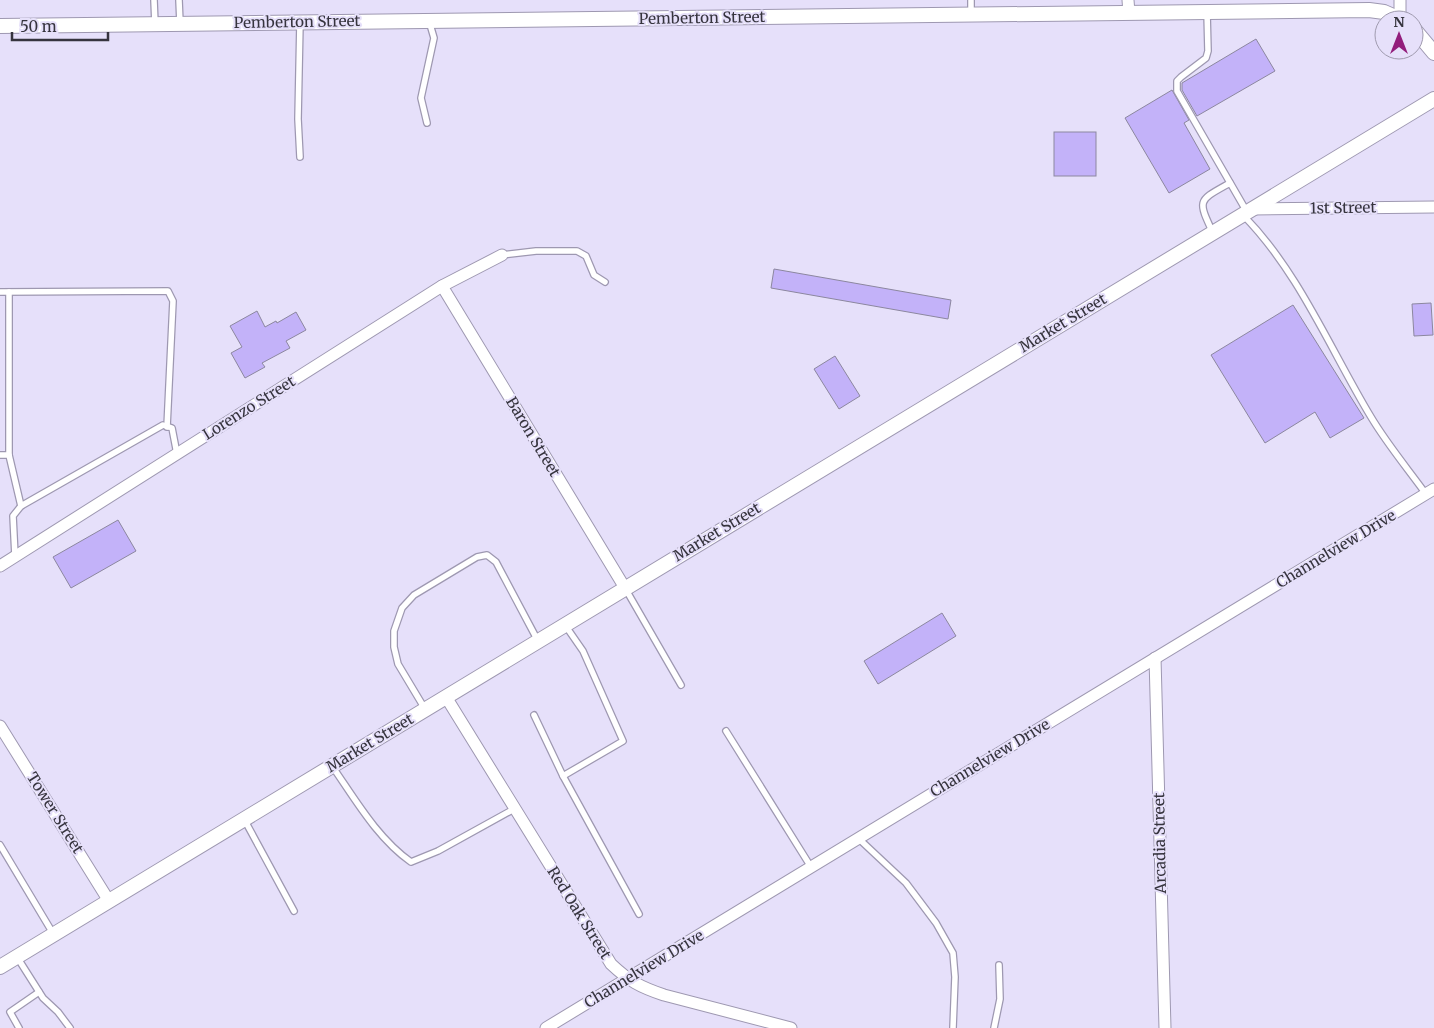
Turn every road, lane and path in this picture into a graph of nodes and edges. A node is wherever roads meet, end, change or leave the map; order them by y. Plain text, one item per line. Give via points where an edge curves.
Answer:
1 (154, 0) edge
2 (179, 0) edge
3 (971, 0) edge
4 (1128, 6) edge
5 (1374, 11) edge
6 (1207, 12) junction
7 (971, 15) junction
8 (429, 21) junction
9 (300, 22) junction
10 (154, 24) junction
11 (180, 24) junction
12 (0, 26) edge
13 (1424, 41) edge
14 (1434, 53) edge
15 (1434, 99) edge
16 (427, 123) dead end
17 (300, 157) dead end
18 (1230, 182) junction
19 (1434, 207) edge
20 (1248, 212) junction
21 (1213, 233) junction
22 (502, 256) joint
23 (605, 282) dead end
24 (442, 286) junction
25 (0, 292) edge
26 (9, 292) junction
27 (167, 427) junction
28 (177, 454) junction
29 (0, 455) edge
30 (10, 456) junction
31 (1430, 492) edge
32 (21, 506) junction
33 (15, 556) junction
34 (0, 566) edge
35 (625, 588) junction
36 (565, 625) junction
37 (538, 641) junction
38 (1155, 658) junction
39 (681, 685) dead end
40 (446, 697) junction
41 (425, 709) junction
42 (534, 715) dead end
43 (0, 726) edge
44 (726, 731) dead end
45 (332, 766) junction
46 (563, 776) junction
47 (514, 808) junction
48 (244, 819) junction
49 (858, 838) junction
50 (0, 845) edge
51 (810, 867) junction
52 (109, 901) junction
53 (294, 911) dead end
54 (639, 914) dead end
55 (54, 935) junction
56 (17, 956) junction
57 (999, 965) dead end
58 (0, 967) edge
59 (627, 979) junction
60 (39, 992) junction
61 (19, 1028) edge
62 (70, 1028) edge
63 (546, 1028) edge
64 (791, 1028) edge
65 (953, 1028) edge
66 (994, 1028) edge
67 (1165, 1028) edge

1 - 10 lane
2 - 11 lane
3 - 7 lane
4 - 6 street, Pemberton Street
4 - 7 street, Pemberton Street
5 - 6 street, Pemberton Street
6 - 18 lane via 1206,58 1180,77 1177,91
7 - 8 street, Pemberton Street
8 - 9 street, Pemberton Street
8 - 16 lane via 434,38 420,98
9 - 11 street, Pemberton Street
9 - 17 lane
10 - 11 street, Pemberton Street
10 - 12 street, Pemberton Street
13 - 14 street
15 - 20 street, Market Street
18 - 20 lane
18 - 21 lane via 1206,196 1202,205
19 - 20 street, 1st Street
20 - 21 street, Market Street
20 - 31 lane via 1310,307 1371,418
21 - 35 street, Market Street
22 - 23 lane via 536,251 577,251 586,256 594,275
22 - 24 street, Lorenzo Street
24 - 28 street, Lorenzo Street
24 - 35 street, Baron Street
25 - 26 lane
26 - 27 lane via 168,291 173,301
26 - 30 lane
27 - 28 lane via 172,428
27 - 32 lane via 163,425
28 - 33 street, Lorenzo Street
29 - 30 lane
30 - 32 lane
31 - 38 street, Channelview Drive
32 - 33 lane via 13,516
33 - 34 street, Lorenzo Street
35 - 36 street, Market Street
35 - 39 lane
36 - 37 street, Market Street
36 - 46 lane via 583,651 624,741
37 - 40 street, Market Street
37 - 41 lane via 496,562 487,555 477,557 414,594 402,608 394,631 394,647 398,664
38 - 49 street, Channelview Drive
38 - 67 street, Arcadia Street
40 - 41 street, Market Street
40 - 47 street, Red Oak Street
41 - 45 street, Market Street
42 - 46 lane
43 - 52 street, Tower Street
44 - 51 lane
45 - 47 lane via 388,843 411,862 438,851
45 - 48 street, Market Street
46 - 54 lane
47 - 59 street, Red Oak Street via 603,952
48 - 52 street, Market Street
48 - 53 lane
49 - 51 street, Channelview Drive
49 - 65 lane via 906,883 936,923 953,953
50 - 55 lane
51 - 59 street, Channelview Drive
52 - 55 street, Market Street
55 - 56 street, Market Street
56 - 58 street, Market Street
56 - 60 lane
57 - 66 lane via 1000,999
59 - 63 street, Channelview Drive
59 - 64 street, Red Oak Street via 664,995
60 - 61 lane via 10,1012
60 - 62 lane

